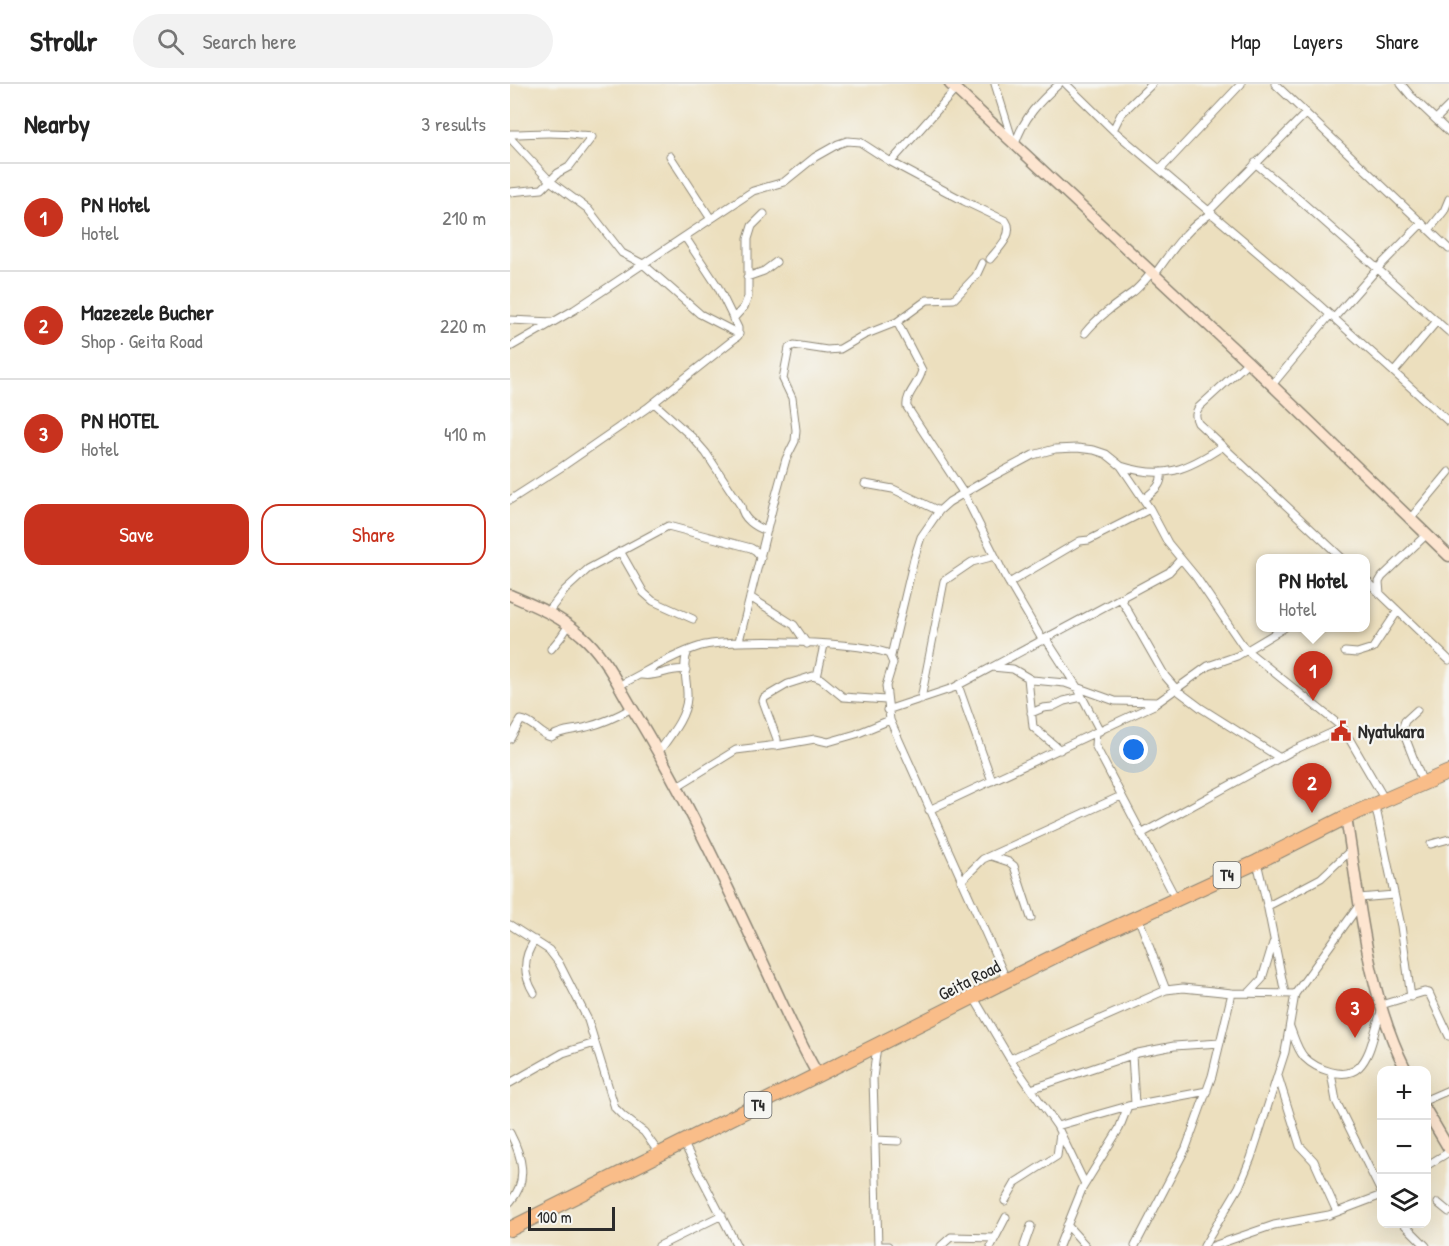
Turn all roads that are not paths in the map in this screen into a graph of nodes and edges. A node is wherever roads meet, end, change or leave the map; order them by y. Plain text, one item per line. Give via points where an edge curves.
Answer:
1 (995, 84) edge
2 (1059, 84) edge
3 (1066, 84) edge
4 (1152, 84) edge
5 (1241, 84) edge
6 (1275, 84) edge
7 (1401, 84) edge
8 (953, 87) edge
9 (1449, 106) edge
10 (1306, 113) junction
11 (1436, 119) junction
12 (1113, 130) junction
13 (1448, 130) edge
14 (510, 136) edge
15 (1014, 143) junction
16 (670, 156) dead end
17 (891, 162) junction
18 (1255, 163) junction
19 (1160, 170) junction
20 (550, 181) junction
21 (510, 192) edge
22 (1449, 199) edge
23 (1210, 212) junction
24 (1449, 213) edge
25 (764, 214) dead end
26 (711, 219) junction
27 (1436, 222) junction
28 (1422, 223) junction
29 (1429, 230) junction
30 (685, 237) junction
31 (1449, 249) edge
32 (990, 259) dead end
33 (776, 262) dead end
34 (982, 263) dead end
35 (643, 264) junction
36 (1378, 268) junction
37 (1153, 273) junction
38 (747, 277) junction
39 (1332, 317) junction
40 (733, 319) junction
41 (510, 320) edge
42 (1437, 321) junction
43 (553, 322) junction
44 (897, 322) junction
45 (1449, 332) edge
46 (1085, 333) dead end
47 (739, 334) junction
48 (510, 347) edge
49 (1248, 362) junction
50 (1394, 372) junction
51 (1272, 385) junction
52 (654, 402) junction
53 (1449, 422) edge
54 (1222, 446) junction
55 (1121, 466) junction
56 (1161, 472) junction
57 (1449, 472) edge
58 (865, 484) dead end
59 (964, 494) junction
60 (1144, 499) junction
61 (510, 500) edge
62 (1150, 508) junction
63 (939, 511) junction
64 (1409, 520) junction
65 (767, 531) junction
66 (1426, 535) junction
67 (620, 551) junction
68 (1338, 554) edge
69 (995, 556) junction
70 (1449, 556) edge
71 (761, 557) junction
72 (1180, 560) junction
73 (1380, 580) junction
74 (1370, 582) edge
75 (1009, 583) junction
76 (1370, 586) edge
77 (1380, 594) junction
78 (510, 596) edge
79 (750, 597) junction
80 (1121, 598) junction
81 (548, 612) junction
82 (1397, 612) junction
83 (693, 619) dead end
84 (569, 624) junction
85 (1276, 632) edge
86 (1044, 640) junction
87 (739, 641) junction
88 (807, 644) junction
89 (824, 645) junction
90 (551, 649) dead end
91 (1246, 650) junction
92 (688, 651) junction
93 (1345, 652) dead end
94 (891, 656) junction
95 (1449, 660) edge
96 (992, 667) junction
97 (686, 670) junction
98 (641, 675) junction
99 (817, 677) junction
100 (1028, 678) junction
101 (958, 685) junction
102 (618, 686) junction
103 (1077, 687) junction
104 (1177, 690) junction
105 (1082, 697) junction
106 (921, 699) junction
107 (886, 700) junction
108 (1160, 702) junction
109 (632, 708) junction
110 (887, 710) junction
111 (1417, 710) dead end
112 (1031, 713) junction
113 (890, 720) junction
114 (1342, 728) junction
115 (1098, 732) junction
116 (510, 739) edge
117 (775, 746) junction
118 (1060, 750) junction
119 (658, 753) junction
120 (1280, 758) junction
121 (1449, 772) edge
122 (992, 781) junction
123 (1423, 783) junction
124 (676, 787) junction
125 (1121, 796) junction
126 (1379, 803) junction
127 (929, 810) junction
128 (1346, 817) junction
129 (1141, 834) junction
130 (1449, 839) edge
131 (1431, 843) dead end
132 (1351, 850) junction
133 (991, 856) junction
134 (1257, 862) junction
135 (961, 881) junction
136 (1394, 895) junction
137 (1176, 899) junction
138 (1359, 901) junction
139 (1268, 906) junction
140 (1138, 917) junction
141 (1031, 918) dead end
142 (510, 925) edge
143 (535, 940) junction
144 (1274, 940) junction
145 (1007, 981) junction
146 (1166, 990) junction
147 (534, 993) dead end
148 (1232, 993) junction
149 (1249, 993) junction
150 (1285, 994) junction
151 (1295, 994) junction
152 (1411, 997) junction
153 (974, 998) junction
154 (1381, 1007) junction
155 (1290, 1027) junction
156 (1449, 1036) edge
157 (595, 1043) junction
158 (1220, 1043) junction
159 (877, 1046) junction
160 (1132, 1055) junction
161 (1010, 1059) junction
162 (1404, 1066) edge
163 (1331, 1073) junction
164 (818, 1075) junction
165 (1278, 1076) junction
166 (510, 1083) edge
167 (1031, 1089) junction
168 (1449, 1090) edge
169 (1207, 1091) junction
170 (1431, 1098) edge
171 (1131, 1105) junction
172 (1431, 1119) edge
173 (1058, 1130) junction
174 (510, 1133) edge
175 (875, 1140) junction
176 (898, 1141) dead end
177 (683, 1142) junction
178 (1449, 1150) edge
179 (659, 1153) junction
180 (1431, 1163) edge
181 (1085, 1184) junction
182 (1377, 1190) edge
183 (1377, 1198) edge
184 (1005, 1201) dead end
185 (510, 1202) edge
186 (1438, 1203) dead end
187 (1337, 1212) junction
188 (1449, 1212) edge
189 (722, 1215) junction
190 (1006, 1217) dead end
191 (1067, 1225) junction
192 (1031, 1226) dead end
193 (1408, 1228) edge
194 (510, 1229) edge
195 (993, 1244) edge
196 (1423, 1245) edge
197 (659, 1246) edge
198 (737, 1246) edge
199 (888, 1246) edge
200 (941, 1246) edge
201 (1024, 1246) edge
202 (1059, 1246) edge
203 (1086, 1246) edge
204 (1134, 1246) edge
205 (1204, 1246) edge
206 (1213, 1246) edge

1 - 15 street
2 - 15 street via 1030,112
3 - 12 street
4 - 12 street via 1121,114
5 - 19 street
6 - 10 street
7 - 11 street
8 - 15 street
8 - 17 street
9 - 11 street
10 - 18 street
10 - 28 street
11 - 13 street
12 - 19 street
14 - 20 street
14 - 20 street via 546,132 591,136 569,167
15 - 37 street
16 - 26 street
17 - 26 street via 866,143 847,141 815,157 784,182 756,189
17 - 32 street via 1006,221 1009,232
18 - 23 street
18 - 36 street
19 - 23 street
20 - 21 street via 540,190
20 - 35 street via 588,209 617,249
22 - 27 street
23 - 37 street
23 - 39 street
24 - 27 street
25 - 38 street via 750,231
26 - 30 street
27 - 29 street
28 - 29 street
28 - 36 street
29 - 31 street
30 - 35 street
30 - 40 street via 709,271
33 - 38 street
34 - 44 street via 956,298 927,300
35 - 43 street
35 - 47 street via 700,314
36 - 39 street
36 - 42 street
37 - 46 street
37 - 49 street
38 - 40 street via 746,302
39 - 50 street
39 - 51 street
40 - 47 street
41 - 43 street
42 - 45 street
42 - 50 street
43 - 48 street
44 - 59 street via 922,370 907,407
44 - 65 street via 840,349 794,345 789,348 783,379 792,398 795,436
47 - 52 street
49 - 51 street
49 - 54 street via 1195,414 1198,423
50 - 53 street
51 - 64 street
52 - 61 street
52 - 65 street via 706,453 741,506 742,514 754,526
54 - 56 street via 1196,463
54 - 68 street
55 - 56 street
55 - 59 street via 1094,450 1055,449 1033,455
55 - 60 street
56 - 60 street via 1160,485
57 - 64 street
58 - 63 street via 893,489
59 - 63 street
59 - 69 street
60 - 62 street
62 - 72 street
62 - 75 street via 1080,541
63 - 94 street via 921,537
64 - 66 street
65 - 71 street
66 - 70 street
66 - 73 street
67 - 71 street via 670,526 751,548
67 - 81 street via 588,569
67 - 83 street via 653,601
69 - 75 street
69 - 106 street via 972,562 944,581
71 - 79 street
72 - 80 street via 1169,572
72 - 91 street
73 - 74 street
73 - 77 street
75 - 86 street
76 - 77 street
77 - 82 street
78 - 81 street
79 - 87 street
79 - 88 street via 794,625
80 - 86 street
80 - 104 street
81 - 84 street
82 - 93 street via 1373,648
82 - 95 street
84 - 90 street
84 - 102 street via 610,667
85 - 91 street
86 - 96 street
86 - 103 street
87 - 88 street
87 - 92 street
88 - 89 street
89 - 94 street
89 - 99 street
91 - 104 street via 1208,666
91 - 114 street
92 - 97 street
92 - 98 street
94 - 107 street
96 - 100 street via 1013,669
96 - 101 street
97 - 98 street
97 - 119 street via 687,702
98 - 102 street
99 - 107 street via 843,697
99 - 117 street via 788,684 763,700 777,739
100 - 103 street
100 - 112 street
101 - 106 street
101 - 122 street
102 - 109 street
103 - 105 street
103 - 108 street via 1115,701
104 - 108 street
104 - 120 street
105 - 112 street
105 - 115 street
106 - 110 street
107 - 110 street
108 - 115 street
109 - 116 street via 598,724 565,730 551,737 521,720
109 - 119 street
110 - 113 street
111 - 123 street via 1402,729
112 - 118 street via 1034,729
113 - 117 street via 828,742 815,739
113 - 127 street
114 - 120 street
114 - 126 street
115 - 118 street
115 - 125 street via 1095,745
117 - 124 street via 736,750
118 - 122 street
119 - 124 street
120 - 129 street
121 - 123 highway, Geita Road / T4
122 - 127 street
123 - 126 highway, Geita Road / T4
124 - 164 street
125 - 129 street
125 - 133 street
126 - 128 highway, Geita Road / T4
126 - 136 street via 1377,813
127 - 135 street
128 - 132 street
128 - 134 highway, Geita Road / T4
129 - 137 street
130 - 131 street
132 - 138 street
132 - 139 street via 1321,878
133 - 135 street
133 - 141 street via 1014,866
134 - 137 highway, Geita Road / T4
134 - 139 street
135 - 145 street
136 - 138 street
136 - 152 street
137 - 140 highway, Geita Road / T4
138 - 151 street
138 - 154 street
139 - 144 street
140 - 145 highway, Geita Road / T4
140 - 146 street
142 - 143 street
143 - 147 street via 525,963 526,978
143 - 157 street via 560,963
144 - 149 street via 1262,979
144 - 150 street
145 - 153 highway, Geita Road / T4
146 - 148 street
146 - 161 street
148 - 149 street
148 - 158 street
149 - 150 street
150 - 151 street
151 - 155 street
152 - 154 street
152 - 156 street via 1424,992 1432,995
153 - 159 highway, Geita Road / T4
153 - 161 street
154 - 162 street
154 - 163 street via 1374,1039 1359,1067
155 - 163 street via 1305,1058
155 - 165 street
157 - 166 street via 563,1053
157 - 179 street via 615,1108 645,1132
158 - 160 street via 1174,1046
158 - 169 street
159 - 164 highway, Geita Road / T4
159 - 175 street via 873,1071
160 - 167 street
160 - 171 street
161 - 167 street
163 - 182 street via 1336,1101
164 - 177 highway, Geita Road / T4
165 - 187 street via 1300,1146 1314,1161
165 - 205 street via 1239,1187
167 - 173 street
168 - 170 street
169 - 171 street
169 - 204 street via 1186,1148
171 - 173 street
171 - 181 street
172 - 178 street
173 - 181 street
173 - 184 street via 1057,1156 1016,1182
174 - 185 street via 522,1164 522,1184
175 - 176 street
175 - 199 street via 878,1246
177 - 179 highway, Geita Road / T4
177 - 189 street
178 - 180 street
179 - 194 highway, Geita Road / T4
181 - 191 street
183 - 187 street
186 - 188 street
187 - 206 street via 1274,1225
189 - 197 street
189 - 198 street
190 - 195 street
191 - 202 street
191 - 203 street
192 - 201 street
193 - 196 street
195 - 200 street via 951,1237

